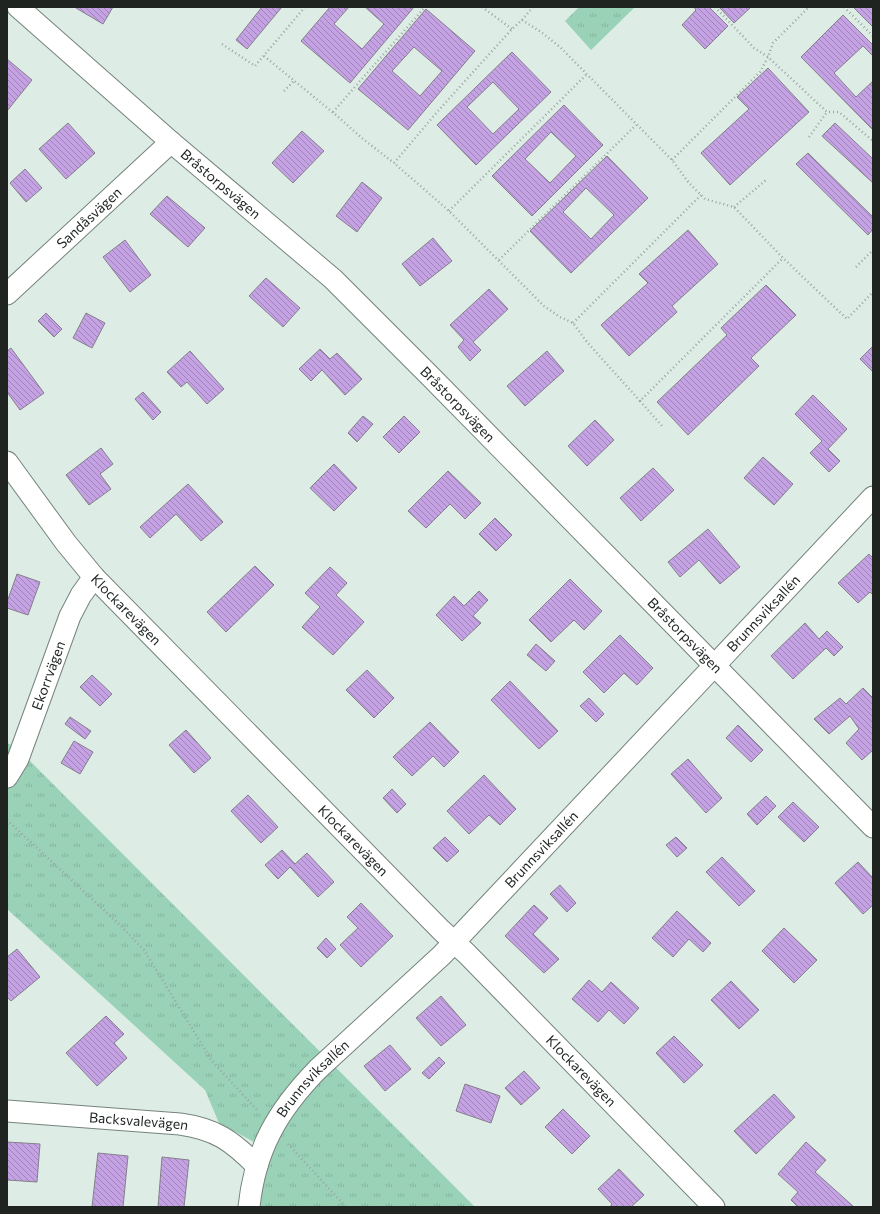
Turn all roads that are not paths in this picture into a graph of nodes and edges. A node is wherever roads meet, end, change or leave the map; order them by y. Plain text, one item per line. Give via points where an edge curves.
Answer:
1 (18, 7) edge
2 (171, 142) junction
3 (7, 294) edge
4 (7, 462) edge
5 (870, 506) edge
6 (94, 577) junction
7 (714, 666) junction
8 (7, 777) edge
9 (873, 827) edge
10 (454, 942) junction
11 (7, 1111) edge
12 (257, 1166) junction
13 (702, 1203) edge
14 (249, 1207) edge

1 - 2 street, Bråstorpsvägen
2 - 3 street, Sandåsvägen
2 - 7 street, Bråstorpsvägen via 333,279
4 - 6 street, Klockarevägen
5 - 7 street, Brunnsviksallén
6 - 8 street, Ekorrvägen via 81,594 70,616 18,759
6 - 10 street, Klockarevägen
7 - 9 street, Bråstorpsvägen
7 - 10 street, Brunnsviksallén
10 - 12 street, Brunnsviksallén via 302,1085 272,1127
10 - 13 street, Klockarevägen
11 - 12 street, Backsvalevägen via 194,1126 228,1140
12 - 14 street, Brunnsviksallén

